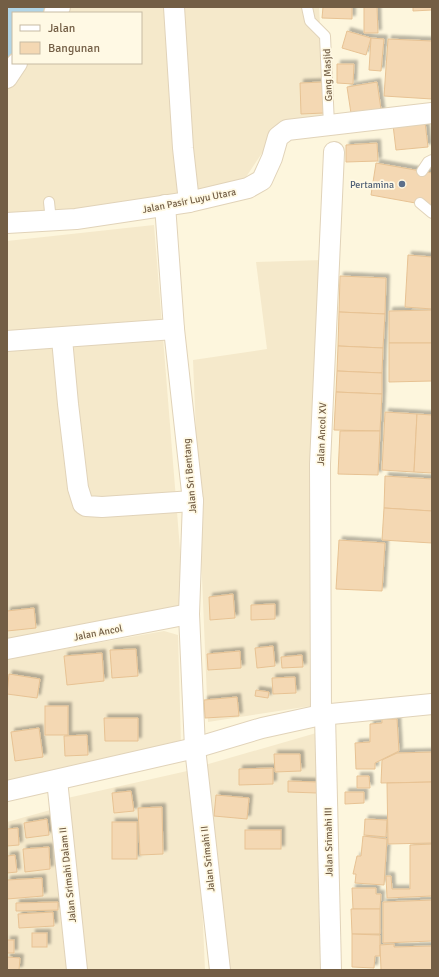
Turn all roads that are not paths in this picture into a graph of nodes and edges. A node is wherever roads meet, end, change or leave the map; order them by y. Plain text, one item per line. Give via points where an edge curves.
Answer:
1 (174, 7) edge
2 (307, 7) edge
3 (16, 64) edge
4 (7, 78) edge
5 (432, 113) edge
6 (329, 125) junction
7 (334, 152) dead end
8 (432, 160) edge
9 (422, 172) dead end
10 (189, 202) junction
11 (420, 203) dead end
12 (165, 205) junction
13 (432, 213) edge
14 (7, 223) edge
15 (174, 329) junction
16 (62, 339) junction
17 (7, 341) edge
18 (193, 501) junction
19 (189, 614) junction
20 (7, 649) edge
21 (432, 704) edge
22 (323, 715) junction
23 (195, 748) junction
24 (57, 780) junction
25 (7, 791) edge
26 (76, 970) edge
27 (220, 970) edge
28 (331, 970) edge

1 - 10 street
2 - 6 lane, Gang Masjid via 310,21 325,36
3 - 4 street
5 - 6 street, Jalan Pasir Luyu Utara
6 - 10 street, Jalan Pasir Luyu Utara via 292,129 282,133 278,137 262,180 248,188
7 - 22 street, Jalan Ancol XV via 320,464
8 - 9 lane
10 - 12 street, Jalan Pasir Luyu Utara
11 - 13 lane
12 - 14 street, Jalan Pasir Luyu Utara via 76,219 50,211
12 - 15 street, Jalan Sri Bentang
15 - 16 street
15 - 18 street, Jalan Sri Bentang
16 - 17 street
16 - 18 street via 70,427 78,488 83,504 102,507
18 - 19 street, Jalan Sri Bentang
19 - 20 street, Jalan Ancol
19 - 23 street, Jalan Sri Bentang
21 - 22 street
22 - 23 street via 262,728
22 - 28 street, Jalan Srimahi III
23 - 24 street
23 - 27 street, Jalan Srimahi II
24 - 25 street
24 - 26 street, Jalan Srimahi Dalam II

